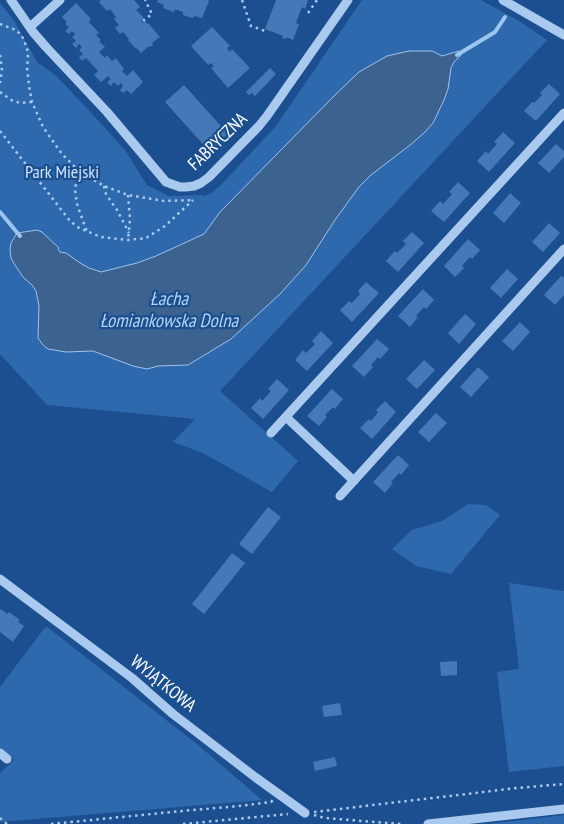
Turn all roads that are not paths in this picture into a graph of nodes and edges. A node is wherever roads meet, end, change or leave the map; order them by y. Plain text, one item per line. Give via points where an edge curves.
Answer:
1 (11, 0) edge
2 (60, 0) edge
3 (348, 0) edge
4 (503, 0) edge
5 (30, 27) junction
6 (564, 35) edge
7 (564, 113) edge
8 (564, 249) edge
9 (286, 417) junction
10 (271, 433) dead end
11 (354, 481) junction
12 (340, 496) dead end
13 (0, 579) edge
14 (564, 809) edge
15 (305, 813) road end
16 (428, 824) edge

1 - 5 street, FABRYCZNA
2 - 5 street
3 - 5 street, FABRYCZNA via 263,121 209,178 194,186 180,187 166,182
4 - 6 street
7 - 9 street
8 - 11 street
9 - 10 street
9 - 11 street
11 - 12 street
13 - 15 street, WYJĄTKOWA
14 - 16 street

